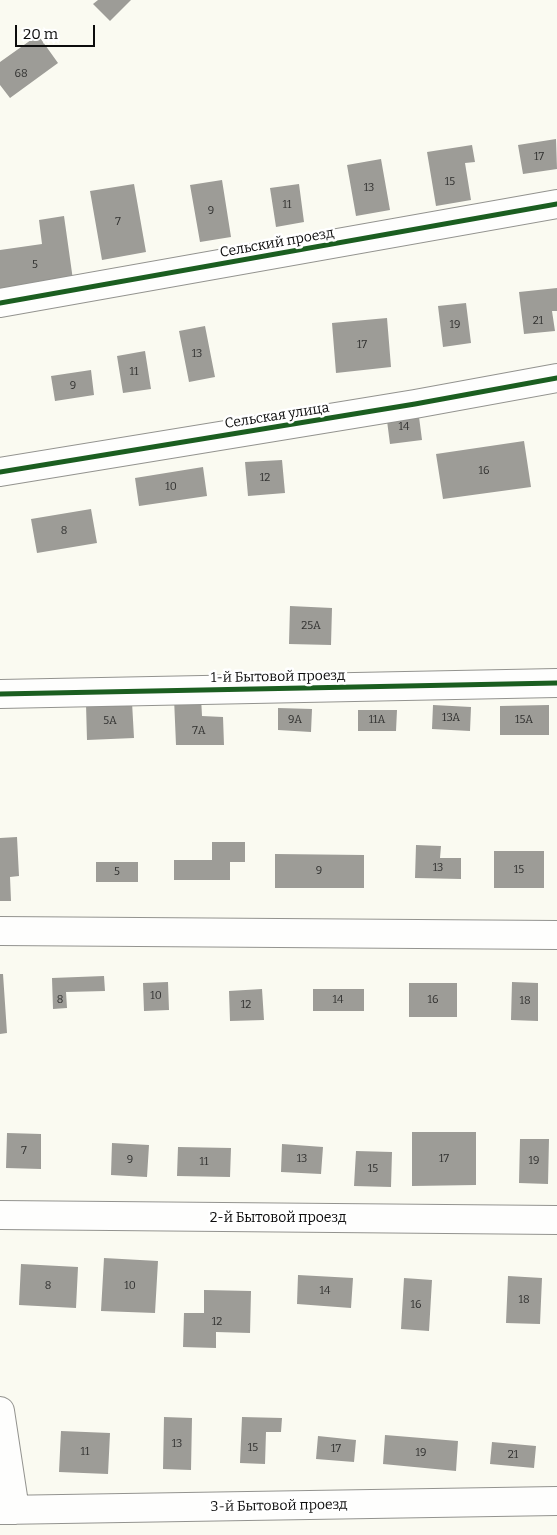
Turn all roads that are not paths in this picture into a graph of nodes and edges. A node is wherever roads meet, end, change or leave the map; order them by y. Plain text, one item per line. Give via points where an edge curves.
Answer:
1 (557, 204) edge
2 (0, 303) edge
3 (557, 378) edge
4 (0, 472) edge
5 (557, 683) edge
6 (0, 694) edge
7 (0, 931) edge
8 (557, 935) edge
9 (0, 1216) edge
10 (557, 1220) edge
11 (0, 1411) edge
12 (557, 1501) edge
13 (8, 1510) edge

1 - 2 street, Сельский проезд
3 - 4 street, Сельская улица
5 - 6 street, 1-й Бытовой проезд
7 - 8 street
9 - 10 street, 2-й Бытовой проезд
11 - 13 street
12 - 13 street, 3-й Бытовой проезд

